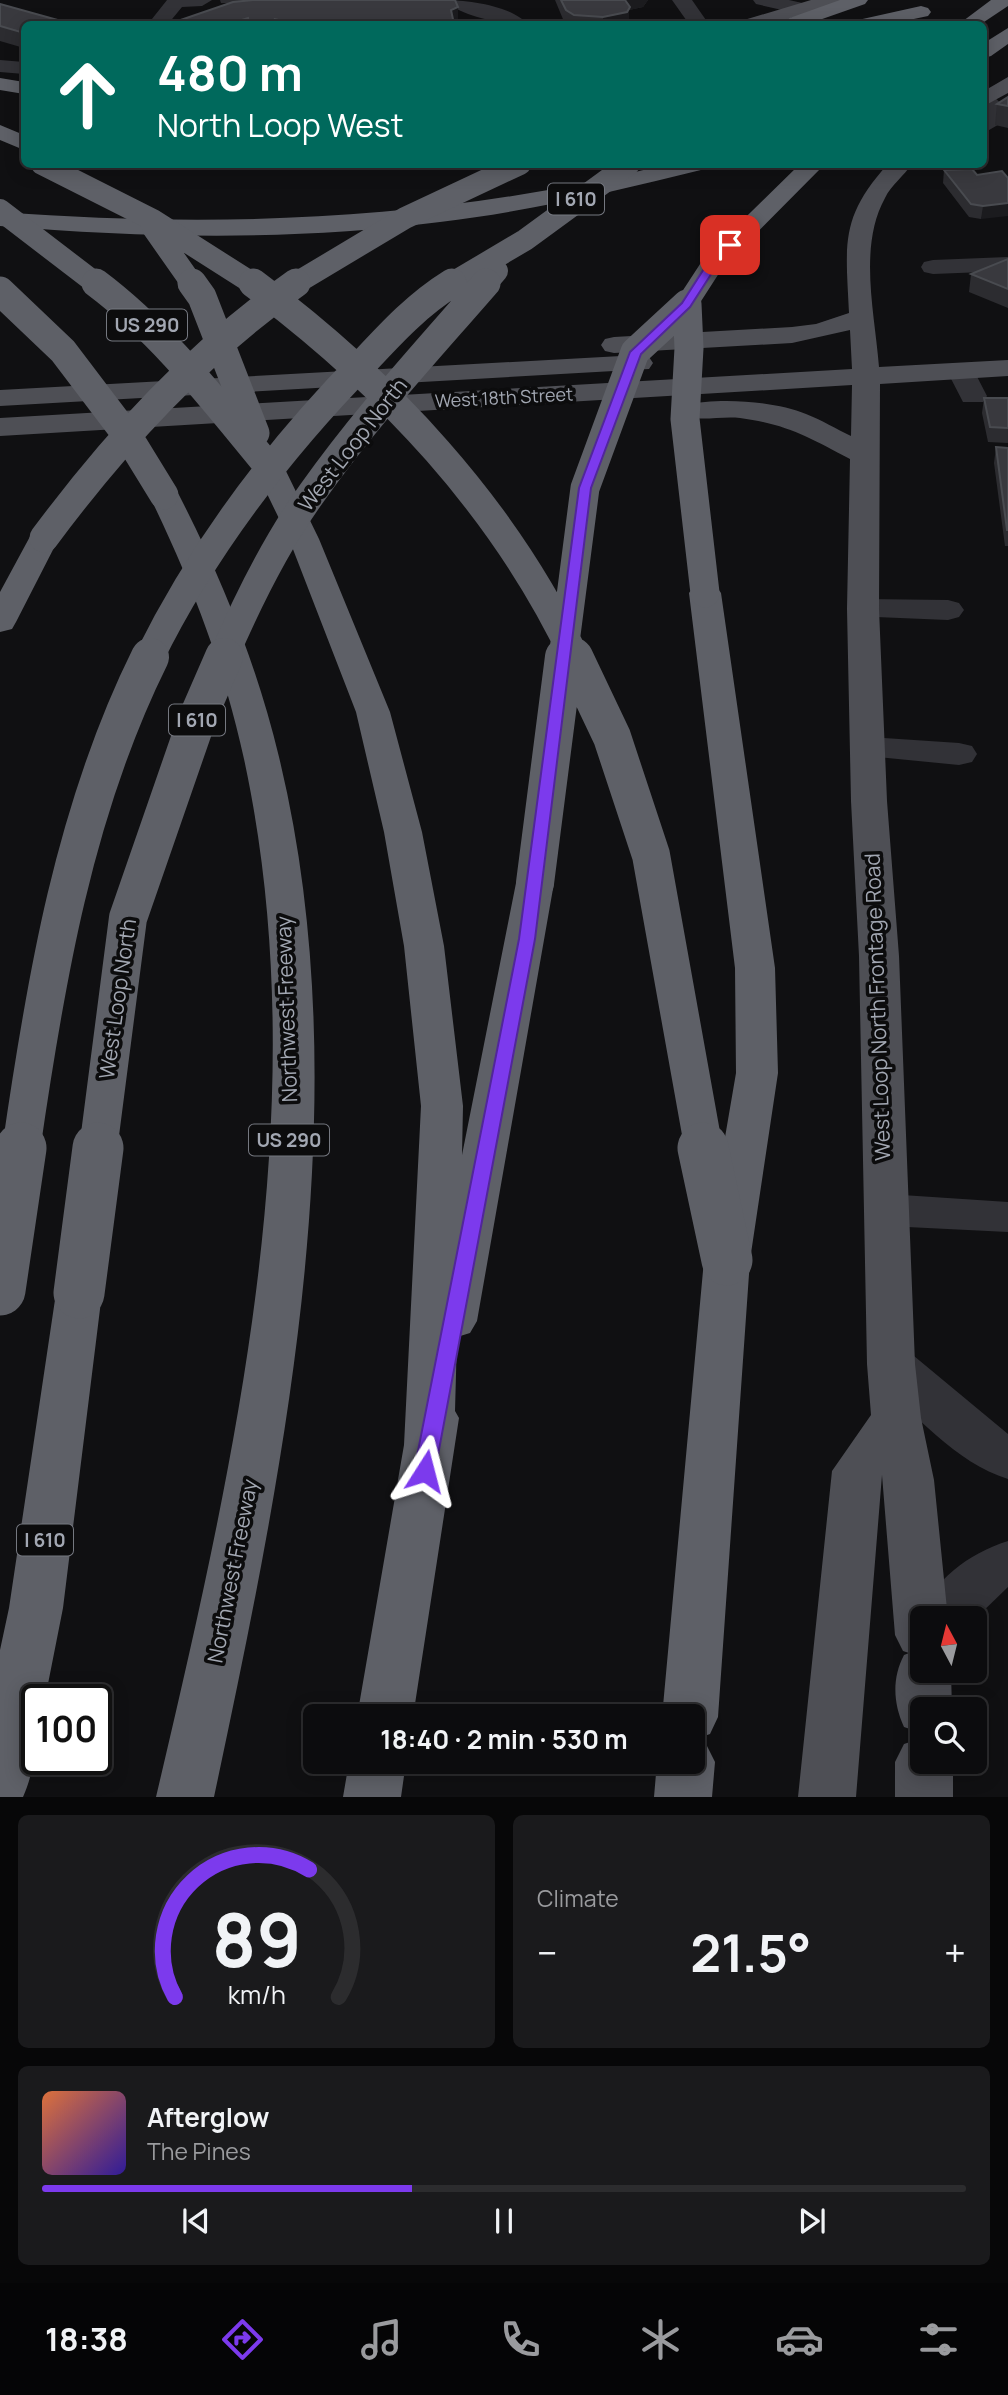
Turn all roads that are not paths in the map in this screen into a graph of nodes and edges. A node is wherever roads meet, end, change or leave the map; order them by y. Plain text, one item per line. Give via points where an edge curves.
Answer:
1 (201, 0) edge
2 (455, 0) edge
3 (682, 0) edge
4 (763, 0) edge
5 (832, 0) edge
6 (858, 0) edge
7 (943, 0) edge
8 (1004, 0) edge
9 (804, 9) junction
10 (921, 12) junction
11 (478, 19) edge
12 (160, 21) edge
13 (511, 21) edge
14 (697, 21) edge
15 (762, 21) edge
16 (798, 21) edge
17 (879, 21) edge
18 (902, 21) edge
19 (973, 21) edge
20 (1008, 34) edge
21 (987, 50) edge
22 (21, 69) edge
23 (1, 78) edge
24 (21, 86) edge
25 (992, 93) edge
26 (987, 124) edge
27 (0, 130) edge
28 (21, 130) edge
29 (21, 141) edge
30 (0, 146) edge
31 (21, 156) edge
32 (50, 168) edge
33 (73, 168) edge
34 (512, 168) edge
35 (622, 168) edge
36 (680, 168) edge
37 (810, 168) edge
38 (897, 168) edge
39 (0, 210) edge
40 (0, 219) edge
41 (526, 239) junction
42 (933, 267) dead end
43 (1002, 267) edge
44 (0, 291) edge
45 (687, 304) junction
46 (862, 317) junction
47 (1008, 344) edge
48 (926, 347) dead end
49 (871, 359) junction
50 (1008, 368) edge
51 (961, 371) junction
52 (0, 376) edge
53 (973, 396) dead end
54 (0, 398) edge
55 (0, 427) edge
56 (0, 447) edge
57 (863, 454) junction
58 (274, 477) junction
59 (863, 609) junction
60 (948, 610) dead end
61 (0, 622) edge
62 (869, 748) junction
63 (959, 754) dead end
64 (887, 1210) junction
65 (1004, 1217) dead end
66 (727, 1260) junction
67 (0, 1290) edge
68 (891, 1364) junction
69 (896, 1418) junction
70 (429, 1444) junction
71 (1008, 1460) edge
72 (1008, 1562) edge
73 (920, 1606) edge
74 (954, 1606) edge
75 (387, 1704) edge
76 (691, 1704) edge
77 (376, 1774) edge
78 (685, 1774) edge
79 (924, 1774) edge
80 (0, 1784) edge
81 (184, 1797) edge
82 (372, 1797) edge
83 (683, 1797) edge
84 (827, 1797) edge
85 (924, 1797) edge

1 - 12 street via 176,2
2 - 11 street
3 - 14 street
4 - 9 street
5 - 9 main road
6 - 16 highway
7 - 10 highway
8 - 19 highway
9 - 15 main road
10 - 17 highway
10 - 18 highway
11 - 13 street via 503,17
20 - 21 highway
22 - 23 street
23 - 24 highway
25 - 26 street via 1000,114
27 - 28 highway
27 - 29 highway
30 - 31 highway
32 - 66 highway, bridge via 176,232 296,314 388,394 433,442 509,540 590,688 651,858
33 - 58 highway, bridge via 148,221 177,257 202,297
34 - 61 highway, bridge via 393,225 306,277 228,334 160,398 91,473 44,538
35 - 41 highway, I 610, bridge
36 - 40 highway via 559,197 377,220 198,228
37 - 45 highway via 713,263
38 - 46 main road, West Loop North Frontage Road via 875,193 862,222 858,245
39 - 58 highway, US 290, bridge via 134,312 201,384
41 - 67 highway, bridge via 424,301 349,376 227,524 140,676 104,769 68,895
41 - 80 highway, West Loop North / I 610, bridge via 420,359 311,494 243,611 197,719 128,918 36,1608
42 - 43 street
44 - 81 highway, Northwest Freeway / US 290, bridge via 63,351 129,438 193,551 246,698 270,797 283,893 291,1004 282,1254 232,1587
45 - 66 highway, bridge via 690,348 685,419 755,968 757,1073
45 - 70 highway, bridge via 635,352 585,488 536,883
46 - 49 main road, West Loop North Frontage Road
46 - 52 main road via 792,335
47 - 48 main road
49 - 51 main road, West 18th Street
49 - 54 main road, West 18th Street
49 - 55 main road, West 18th Street
49 - 57 main road, West Loop North Frontage Road
50 - 51 main road, West 18th Street
51 - 53 street
56 - 57 main road via 551,415 737,409 795,419
57 - 59 main road, West Loop North Frontage Road
58 - 70 highway, US 290 via 304,539 373,712 403,832 424,946 442,1106
59 - 60 street
59 - 62 main road, West Loop North Frontage Road
62 - 63 street
62 - 64 main road, West Loop North Frontage Road
64 - 65 street
64 - 68 main road, West Loop North Frontage Road
66 - 76 highway
68 - 69 main road, West Loop North Frontage Road
68 - 71 street
69 - 73 main road, West Loop North Frontage Road via 909,1480
69 - 84 main road via 857,1471
70 - 75 highway
72 - 74 street
77 - 82 highway
78 - 83 highway
79 - 85 main road

